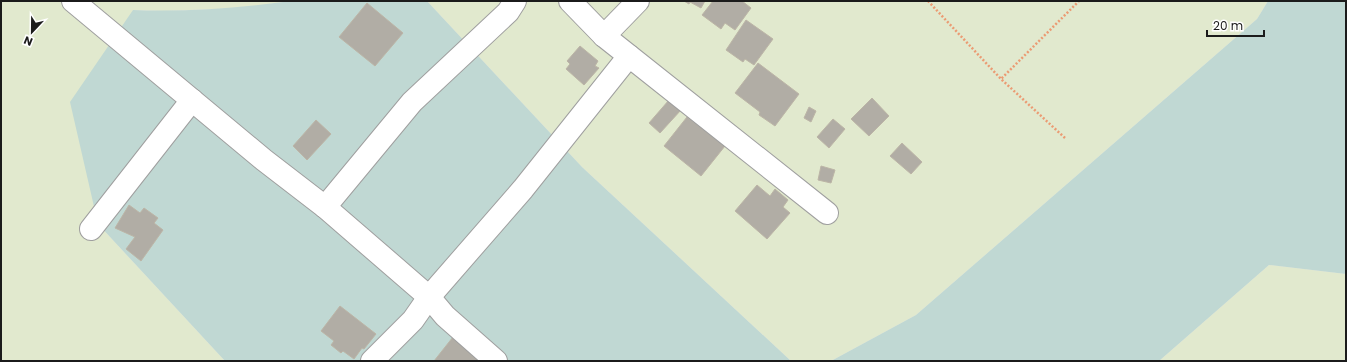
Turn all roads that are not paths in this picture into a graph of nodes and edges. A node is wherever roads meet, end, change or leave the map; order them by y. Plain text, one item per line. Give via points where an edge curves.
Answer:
1 (73, 1) edge
2 (515, 1) edge
3 (570, 1) edge
4 (638, 1) edge
5 (604, 36) junction
6 (629, 56) junction
7 (192, 100) junction
8 (324, 207) junction
9 (827, 213) dead end
10 (91, 229) dead end
11 (429, 297) junction
12 (372, 361) edge
13 (496, 361) edge

1 - 7 street
2 - 8 street via 508,12 412,102
3 - 5 street
4 - 5 street
5 - 6 street
6 - 9 street
6 - 11 street via 523,188
7 - 8 street
7 - 10 street
8 - 11 street
11 - 12 street via 413,320
11 - 13 street via 445,316

